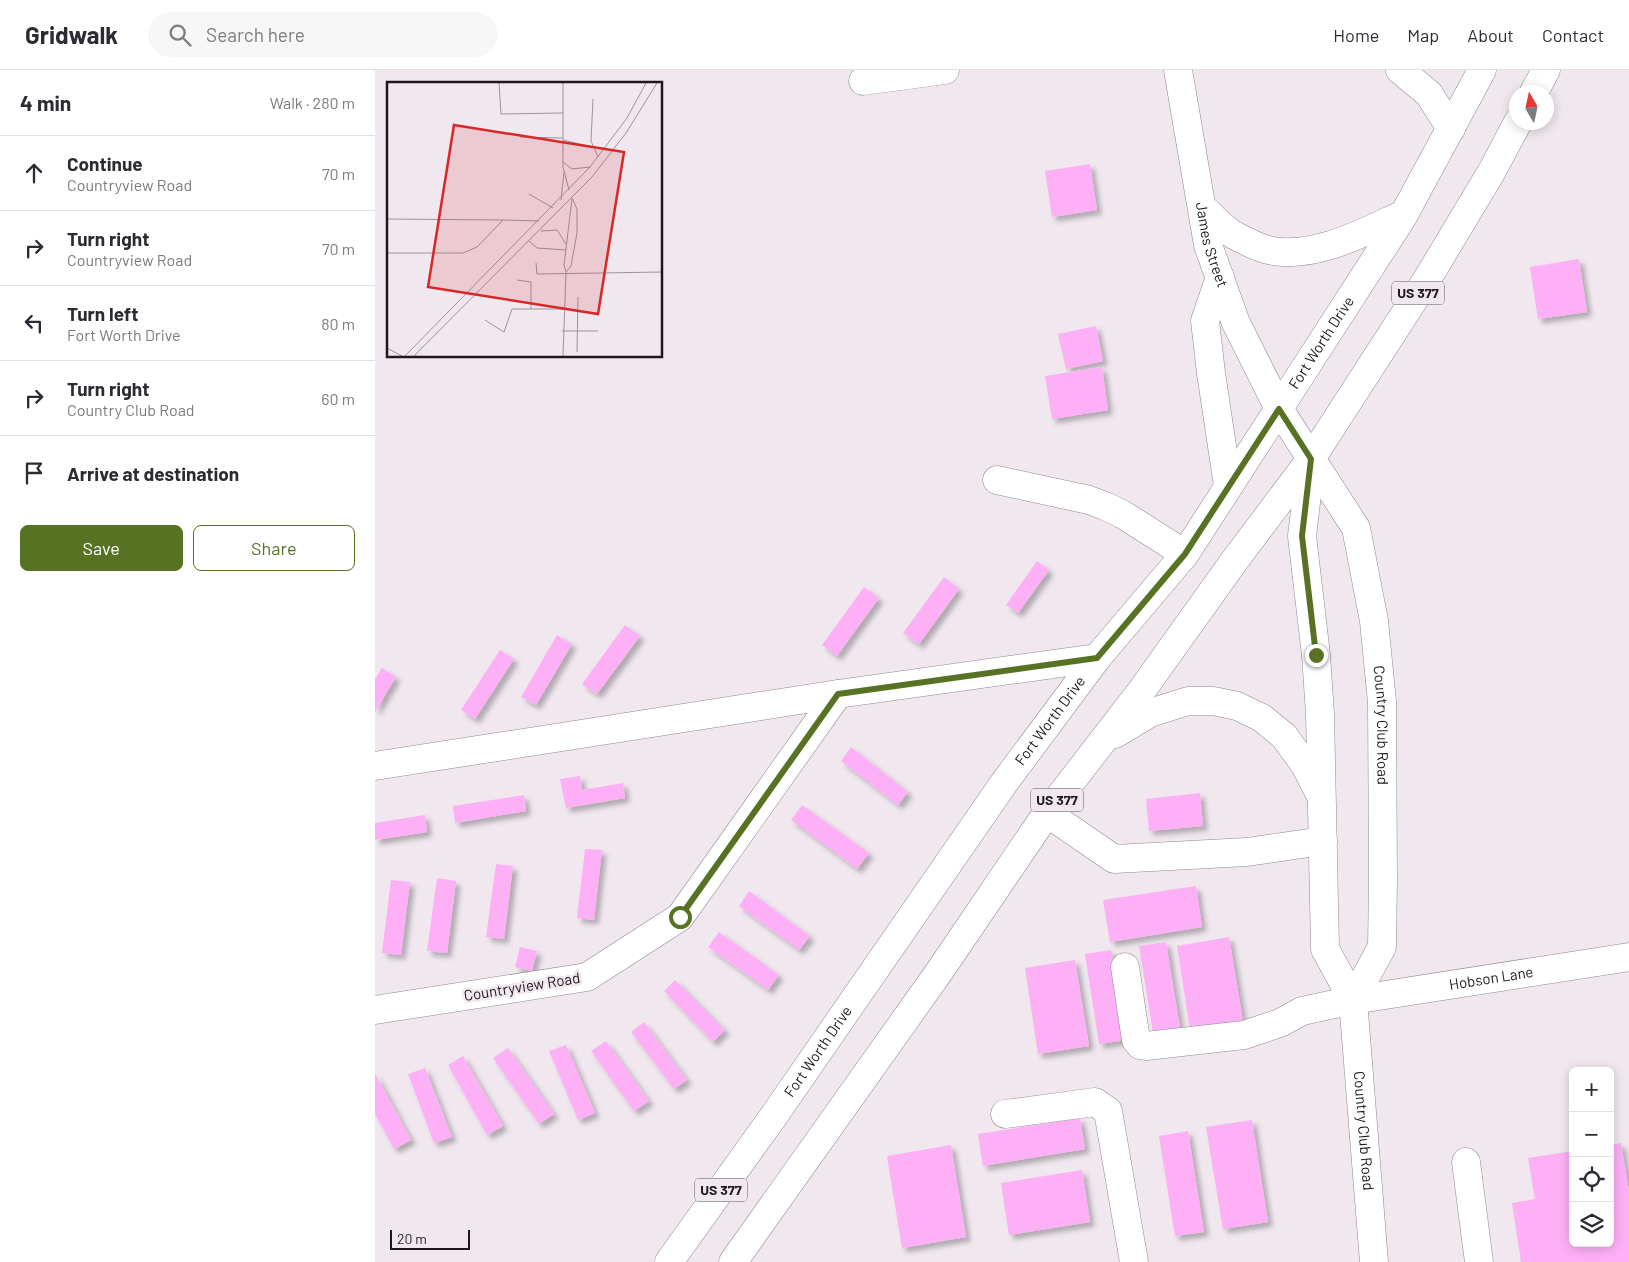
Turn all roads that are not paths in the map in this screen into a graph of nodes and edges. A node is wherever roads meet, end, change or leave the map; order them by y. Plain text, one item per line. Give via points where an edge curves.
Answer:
1 (945, 70) edge
2 (1178, 70) edge
3 (1400, 70) edge
4 (1482, 70) edge
5 (1546, 70) edge
6 (863, 82) dead end
7 (1538, 85) edge
8 (1451, 129) junction
9 (1514, 130) edge
10 (1202, 207) junction
11 (1404, 214) junction
12 (1220, 277) junction
13 (1279, 409) junction
14 (1311, 459) junction
15 (997, 480) dead end
16 (1228, 486) junction
17 (1185, 554) junction
18 (1097, 658) junction
19 (838, 694) junction
20 (1101, 744) junction
21 (375, 766) edge
22 (1322, 797) junction
23 (1047, 813) junction
24 (1323, 841) junction
25 (1629, 956) edge
26 (1125, 967) dead end
27 (1353, 1000) junction
28 (375, 1010) edge
29 (1005, 1114) dead end
30 (1466, 1162) dead end
31 (669, 1262) edge
32 (733, 1262) edge
33 (1134, 1262) edge
34 (1374, 1262) edge
35 (1479, 1262) edge

1 - 6 main road
2 - 10 main road, James Street
3 - 8 main road via 1429,94
4 - 8 main road, Fort Worth Drive / US 377
5 - 7 main road
8 - 11 main road, Fort Worth Drive / US 377
9 - 14 main road, US 377 via 1426,281
10 - 11 main road via 1232,234 1272,251 1316,249 1343,242
10 - 12 main road, James Street via 1208,245
11 - 13 main road, Fort Worth Drive / US 377
12 - 13 main road, James Street via 1236,323
12 - 16 main road via 1205,321
13 - 14 main road, Country Club Road
13 - 16 main road, Fort Worth Drive / US 377
14 - 20 main road, US 377
14 - 22 main road, Country Club Road via 1302,536 1316,655
14 - 27 main road, Country Club Road via 1357,528 1374,620 1382,702 1382,947
15 - 17 main road via 1105,506
16 - 17 main road, Fort Worth Drive / US 377
17 - 18 main road, Fort Worth Drive / US 377
18 - 19 main road
18 - 31 main road, Fort Worth Drive / US 377 via 1004,783
19 - 21 main road
19 - 28 main road, Countryview Road via 680,917 587,977
20 - 22 main road via 1149,713 1188,701 1213,701 1237,706 1262,718 1284,736
20 - 23 main road, US 377
22 - 24 main road, Country Club Road
23 - 24 main road via 1114,859 1247,852
23 - 32 main road, US 377 via 939,972
24 - 27 main road, Country Club Road via 1325,949
25 - 27 main road, Hobson Lane
26 - 27 main road, Hobson Lane via 1136,1040 1146,1046 1244,1035 1280,1023 1302,1011
27 - 34 main road, Country Club Road
29 - 33 main road via 1095,1102 1108,1111
30 - 35 main road

